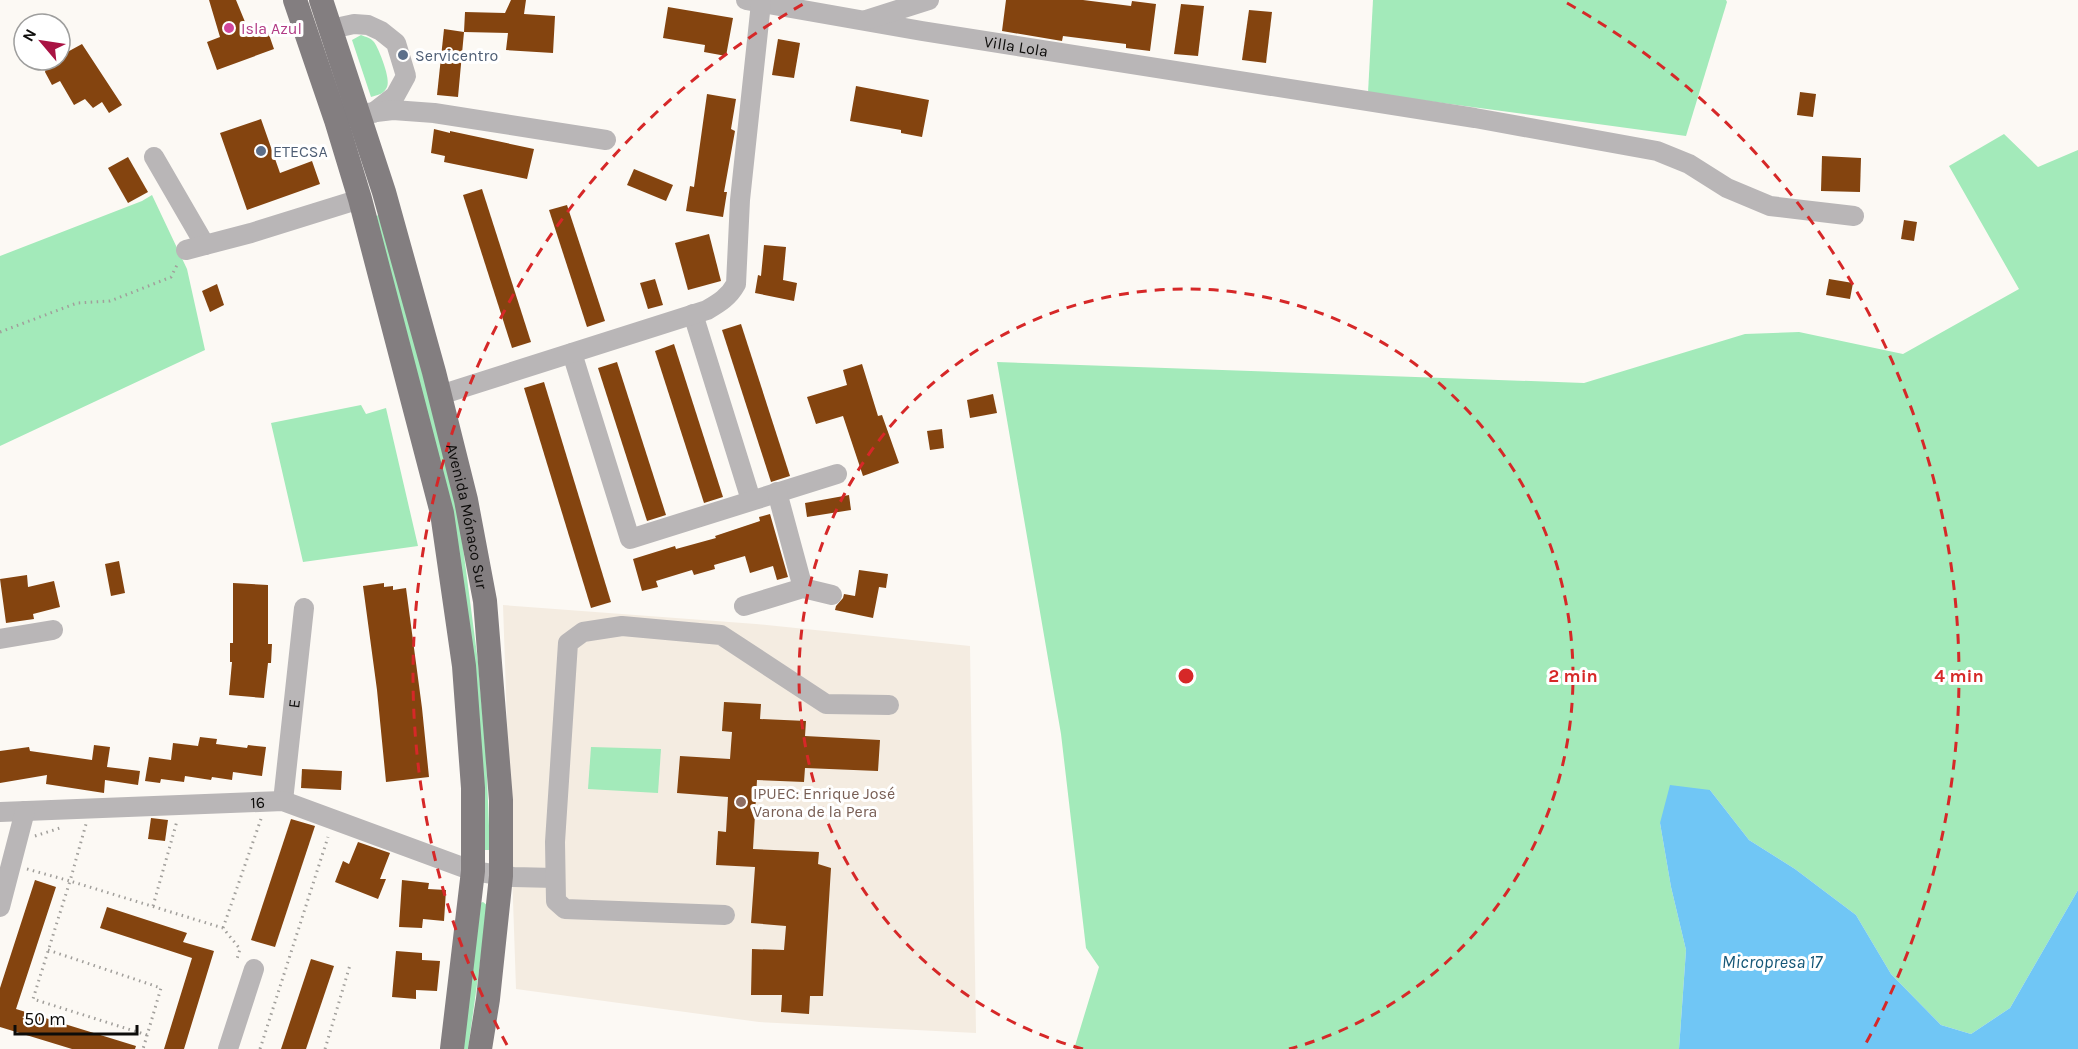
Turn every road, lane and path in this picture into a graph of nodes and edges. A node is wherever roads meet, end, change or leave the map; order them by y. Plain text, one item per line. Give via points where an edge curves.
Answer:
1 (296, 0) edge
2 (321, 0) edge
3 (929, 0) edge
4 (754, 1) edge
5 (863, 21) junction
6 (331, 29) junction
7 (356, 116) junction
8 (606, 140) dead end
9 (154, 157) dead end
10 (384, 192) junction
11 (360, 199) junction
12 (1854, 216) dead end
13 (205, 245) junction
14 (186, 250) joint
15 (693, 314) junction
16 (0, 332) edge
17 (573, 353) junction
18 (440, 395) junction
19 (837, 474) dead end
20 (777, 492) junction
21 (751, 501) junction
22 (803, 588) junction
23 (832, 595) dead end
24 (744, 606) dead end
25 (304, 608) dead end
26 (53, 630) dead end
27 (0, 639) edge
28 (890, 705) dead end
29 (275, 801) junction
30 (182, 804) junction
31 (91, 808) junction
32 (24, 811) junction
33 (0, 812) edge
34 (333, 820) junction
35 (10, 865) junction
36 (473, 871) junction
37 (501, 876) junction
38 (555, 878) junction
39 (70, 881) junction
40 (0, 906) edge
41 (153, 906) junction
42 (725, 915) dead end
43 (223, 928) junction
44 (48, 950) junction
45 (350, 965) dead end
46 (254, 969) dead end
47 (234, 972) dead end
48 (147, 1035) junction
49 (143, 1049) edge
50 (228, 1049) edge
51 (260, 1049) edge
52 (325, 1049) edge
53 (452, 1049) edge
54 (480, 1049) edge

1 - 7 main road, Avenida Mónaco Sur
2 - 6 main road, Avenida Mónaco Sur
3 - 5 street
4 - 5 street, Villa Lola
4 - 15 street via 736,284 721,302
5 - 12 street, Villa Lola via 1476,118 1657,151 1770,206
6 - 7 main road, Avenida Mónaco Sur
6 - 7 street via 354,24 381,31 396,43 406,76 395,96
7 - 8 street via 393,110 434,113
7 - 10 main road, Avenida Mónaco Sur
7 - 11 main road, Avenida Mónaco Sur
9 - 13 street
10 - 11 main road
10 - 18 main road, Avenida Mónaco Sur
11 - 13 street
11 - 36 main road, Avenida Mónaco Sur via 442,513 464,666 473,788
13 - 14 street
14 - 16 path via 171,277 156,284 110,301 77,303
15 - 17 street
15 - 21 street
17 - 18 street
17 - 21 street via 630,539
18 - 37 main road, Avenida Mónaco Sur via 485,601 501,800
19 - 20 street
20 - 21 street
20 - 22 street
22 - 23 street
22 - 24 street
25 - 29 street, E
26 - 27 street
28 - 38 street via 826,704 721,635 622,626 583,632 568,643
29 - 30 street, 16
29 - 34 street, 16
29 - 43 path
30 - 31 street, 16
30 - 41 path
31 - 32 street, 16
31 - 39 path
32 - 33 street, 16
32 - 35 street
34 - 36 street, 16
34 - 51 path
35 - 39 path
35 - 40 street
36 - 37 street, 16
36 - 53 main road, Avenida Mónaco Sur
37 - 38 street, 16
37 - 54 main road, Avenida Mónaco Sur
38 - 42 street via 556,901 564,909
39 - 41 path
39 - 44 path
41 - 43 path
43 - 47 path via 240,949
44 - 48 path via 161,988
44 - 48 path via 33,999
45 - 52 path
46 - 50 street
48 - 49 path

